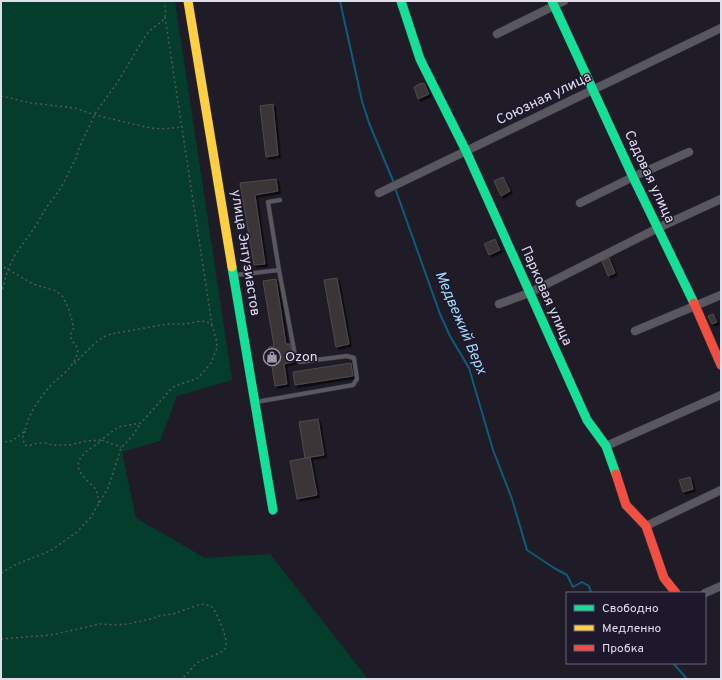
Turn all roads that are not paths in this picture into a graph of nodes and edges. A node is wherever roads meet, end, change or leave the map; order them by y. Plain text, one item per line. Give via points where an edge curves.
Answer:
1 (188, 1) edge
2 (401, 1) edge
3 (564, 1) edge
4 (553, 3) edge
5 (721, 28) edge
6 (497, 34) dead end
7 (593, 90) junction
8 (466, 151) junction
9 (688, 152) dead end
10 (633, 177) junction
11 (379, 193) dead end
12 (721, 199) edge
13 (280, 200) dead end
14 (580, 203) dead end
15 (658, 228) junction
16 (279, 270) junction
17 (235, 276) junction
18 (529, 293) junction
19 (721, 295) edge
20 (498, 304) dead end
21 (695, 306) junction
22 (636, 331) dead end
23 (721, 365) edge
24 (721, 395) edge
25 (255, 402) junction
26 (606, 446) junction
27 (721, 490) edge
28 (273, 510) dead end
29 (646, 526) junction
30 (721, 586) edge
31 (675, 592) edge
32 (706, 594) edge

1 - 17 street, улица Энтузиастов
2 - 8 street, Парковая улица via 420,59
3 - 4 street
4 - 6 street
4 - 7 street, Садовая улица
5 - 7 street, Союзная улица
7 - 8 street, Союзная улица
7 - 10 street, Садовая улица
8 - 11 street, Союзная улица
8 - 18 street, Парковая улица
9 - 10 street
10 - 14 street
10 - 15 street, Садовая улица
12 - 15 street
13 - 16 lane via 268,202
15 - 18 street
15 - 21 street, Садовая улица
16 - 17 lane
16 - 25 lane via 295,355 300,362 347,356 354,358 357,379 353,385
17 - 25 street, улица Энтузиастов
18 - 20 street
18 - 26 street, Парковая улица via 587,420
19 - 21 street
21 - 22 street
21 - 23 street, Садовая улица
24 - 26 street
25 - 28 street, улица Энтузиастов
26 - 29 street, Парковая улица via 626,505
27 - 29 street
29 - 31 street, Парковая улица via 664,578
30 - 32 street

